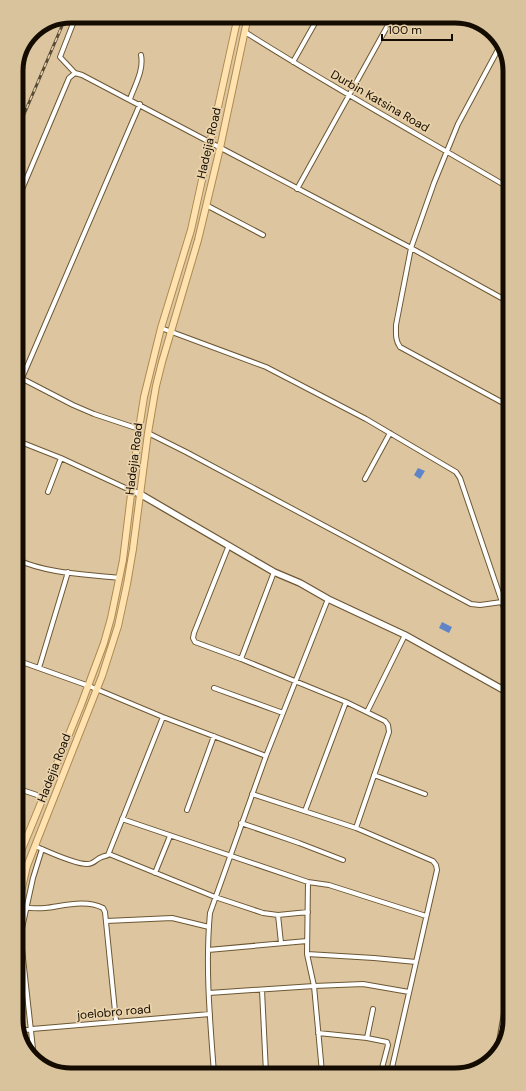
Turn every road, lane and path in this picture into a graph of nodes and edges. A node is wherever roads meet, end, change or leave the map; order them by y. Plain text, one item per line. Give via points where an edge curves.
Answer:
1 (73, 23) edge
2 (237, 23) edge
3 (246, 23) edge
4 (316, 23) edge
5 (389, 23) edge
6 (244, 32) junction
7 (498, 50) edge
8 (141, 56) dead end
9 (293, 62) junction
10 (75, 73) junction
11 (349, 96) junction
12 (130, 99) junction
13 (140, 104) junction
14 (211, 143) junction
15 (220, 148) junction
16 (447, 152) junction
17 (503, 184) edge
18 (23, 187) edge
19 (297, 188) junction
20 (206, 205) junction
21 (264, 235) dead end
22 (411, 248) junction
23 (503, 299) edge
24 (161, 328) junction
25 (171, 330) junction
26 (23, 370) edge
27 (23, 379) edge
28 (503, 403) edge
29 (139, 429) junction
30 (148, 433) junction
31 (390, 433) junction
32 (23, 443) edge
33 (60, 458) junction
34 (365, 479) dead end
35 (132, 490) junction
36 (48, 492) dead end
37 (140, 494) junction
38 (229, 545) junction
39 (23, 562) edge
40 (68, 572) junction
41 (274, 572) junction
42 (120, 578) junction
43 (328, 599) junction
44 (502, 602) junction
45 (503, 605) edge
46 (405, 635) junction
47 (241, 659) junction
48 (23, 663) edge
49 (39, 668) junction
50 (295, 682) junction
51 (89, 686) junction
52 (214, 688) dead end
53 (97, 689) junction
54 (503, 690) edge
55 (346, 702) junction
56 (367, 712) junction
57 (283, 713) junction
58 (163, 717) junction
59 (214, 736) junction
60 (266, 756) junction
61 (374, 775) junction
62 (23, 790) edge
63 (252, 794) junction
64 (425, 794) dead end
65 (43, 797) junction
66 (187, 810) dead end
67 (305, 811) junction
68 (122, 820) junction
69 (242, 824) junction
70 (356, 828) junction
71 (170, 836) junction
72 (23, 846) edge
73 (23, 848) edge
74 (34, 849) junction
75 (42, 849) junction
76 (109, 854) junction
77 (230, 855) junction
78 (343, 860) dead end
79 (155, 873) junction
80 (308, 882) junction
81 (23, 883) edge
82 (215, 897) junction
83 (26, 907) junction
84 (308, 912) junction
85 (278, 915) junction
86 (426, 916) junction
87 (106, 921) junction
88 (23, 923) edge
89 (209, 927) junction
90 (308, 941) junction
91 (281, 943) junction
92 (208, 950) junction
93 (307, 954) junction
94 (23, 959) edge
95 (416, 962) junction
96 (314, 986) junction
97 (262, 990) junction
98 (409, 992) junction
99 (209, 994) junction
100 (373, 1009) dead end
101 (210, 1014) junction
102 (116, 1021) junction
103 (30, 1029) junction
104 (24, 1030) edge
105 (318, 1033) junction
106 (367, 1038) junction
107 (33, 1049) edge
108 (214, 1068) edge
109 (266, 1068) edge
110 (322, 1068) edge
111 (382, 1068) dead end
112 (392, 1068) edge

1 - 10 street via 60,57
2 - 14 main road, Hadejia Road
3 - 6 main road, Hadejia Road
4 - 9 street
5 - 11 street
6 - 9 street, Durbin Katsina Road
6 - 15 main road, Hadejia Road
7 - 16 street via 458,124
8 - 12 street via 141,69
9 - 11 street, Durbin Katsina Road
10 - 12 street
10 - 18 street via 69,78
11 - 16 street, Durbin Katsina Road
11 - 19 street
12 - 13 street
13 - 14 street
13 - 26 street
14 - 15 street
14 - 24 main road, Hadejia Road via 187,244
15 - 19 street
15 - 20 main road, Hadejia Road
16 - 17 street, Durbin Katsina Road
16 - 22 street
19 - 22 street
20 - 21 street
20 - 25 main road, Hadejia Road
22 - 23 street
22 - 28 street via 396,325 396,342 408,352
24 - 25 street
24 - 29 main road, Hadejia Road
25 - 30 main road, Hadejia Road via 156,386
25 - 31 street via 266,367
27 - 29 street via 73,406
29 - 35 main road, Hadejia Road
30 - 37 main road, Hadejia Road
30 - 44 street via 471,604
31 - 34 street
31 - 44 street via 449,467 460,478
32 - 33 street
33 - 35 street
33 - 36 street
35 - 37 street
35 - 42 main road, Hadejia Road
37 - 38 street
37 - 53 main road, Hadejia Road via 128,584 118,626
38 - 41 street
38 - 47 street via 193,638 195,642
39 - 40 street
40 - 42 street
40 - 49 street
41 - 43 street
41 - 47 street
42 - 51 main road, Hadejia Road via 104,644
43 - 46 street
43 - 50 street
44 - 45 street
46 - 54 street
46 - 56 street
47 - 50 street
48 - 49 street
49 - 51 street
50 - 55 street
50 - 57 street
51 - 53 street
51 - 65 main road, Hadejia Road
52 - 57 street
53 - 58 street
53 - 74 main road, Hadejia Road
55 - 56 street
55 - 67 street
56 - 61 street via 385,721 389,732
57 - 60 street
58 - 59 street
58 - 68 street
59 - 60 street
59 - 66 street
60 - 63 street
61 - 64 street
61 - 70 street
62 - 65 street
63 - 67 street
63 - 69 street
65 - 72 main road, Hadejia Road
67 - 70 street
68 - 71 street
68 - 76 street
69 - 77 street
69 - 78 street
70 - 86 street via 436,865
71 - 77 street
71 - 79 street
73 - 74 main road
74 - 75 street
74 - 81 main road, Hadejia Road
75 - 76 street via 89,864
75 - 83 street
76 - 79 street
77 - 80 street
77 - 82 street
79 - 82 street
80 - 84 street
80 - 86 street via 329,885
82 - 85 street via 263,913
82 - 89 street
83 - 87 street via 98,905 103,908
83 - 88 street
84 - 85 street
84 - 90 street
85 - 91 street
86 - 95 street
87 - 89 street via 172,918
87 - 102 street
89 - 92 street
90 - 91 street
90 - 93 street
91 - 92 street
92 - 99 street
93 - 95 street
93 - 96 street
94 - 103 street
95 - 98 street
96 - 97 street
96 - 98 street via 363,984
96 - 105 street
97 - 99 street
97 - 109 street
98 - 112 street
99 - 101 street
100 - 106 street
101 - 102 street, joelobro road
101 - 108 street
102 - 103 street, joelobro road
103 - 104 street, joelobro road
103 - 107 street
105 - 106 street
105 - 110 street
106 - 111 street via 388,1044

